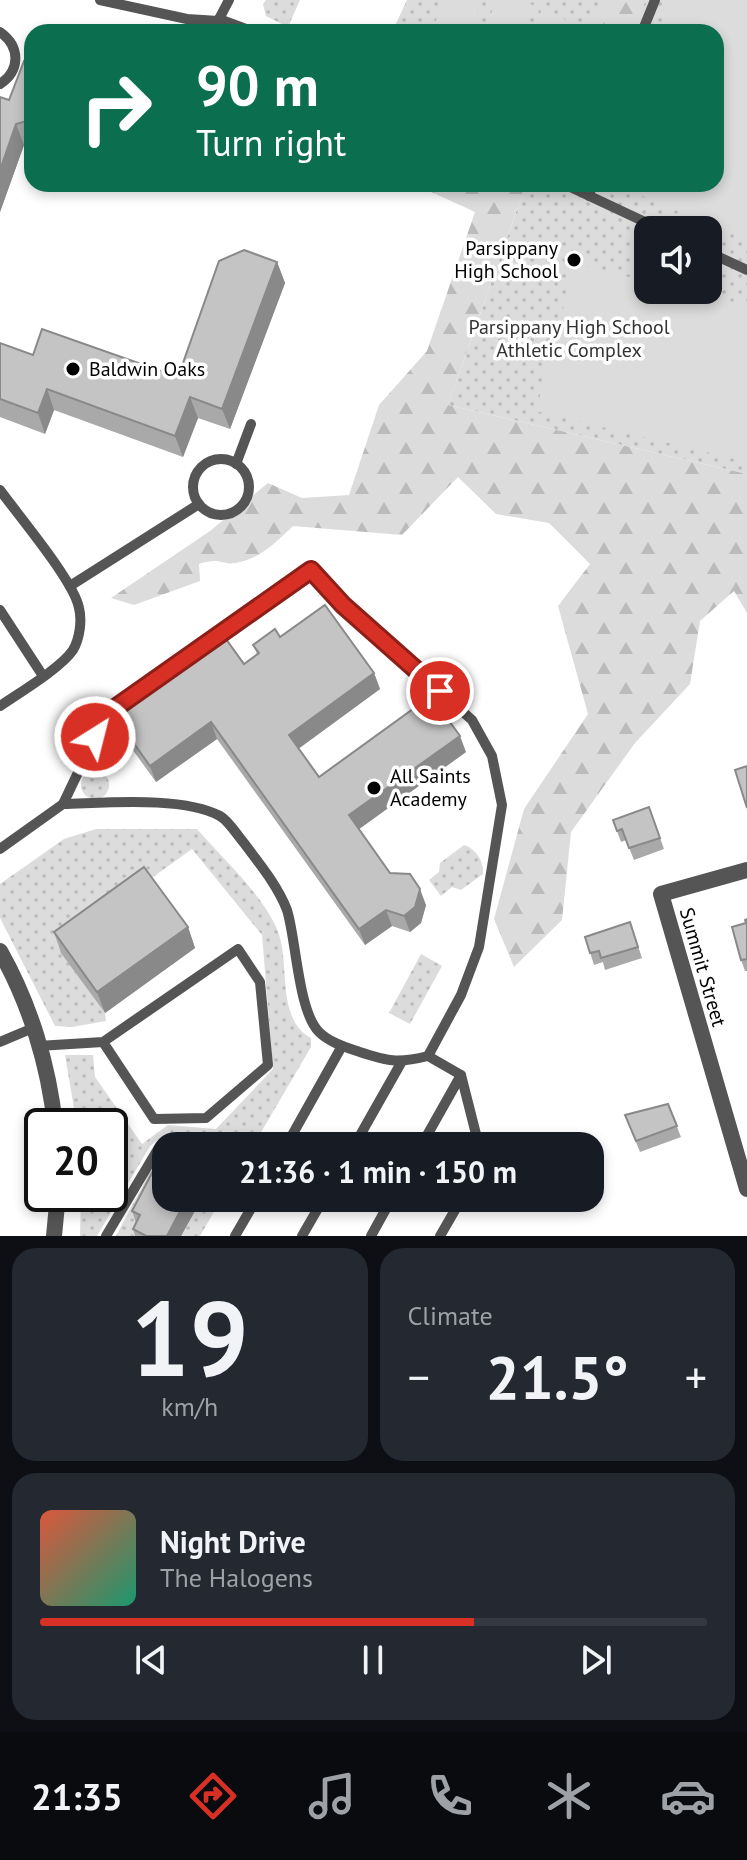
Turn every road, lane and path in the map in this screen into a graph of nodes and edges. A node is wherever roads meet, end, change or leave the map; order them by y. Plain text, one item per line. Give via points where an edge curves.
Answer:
1 (100, 0) edge
2 (229, 0) edge
3 (655, 0) edge
4 (219, 19) junction
5 (232, 24) edge
6 (645, 24) edge
7 (0, 32) edge
8 (0, 84) edge
9 (581, 192) edge
10 (590, 192) edge
11 (589, 196) junction
12 (634, 217) edge
13 (722, 258) edge
14 (747, 270) edge
15 (251, 424) dead end
16 (236, 464) junction
17 (0, 490) edge
18 (199, 504) junction
19 (70, 586) junction
20 (0, 610) edge
21 (43, 676) junction
22 (0, 706) edge
23 (63, 804) junction
24 (0, 849) edge
25 (747, 870) edge
26 (0, 951) edge
27 (33, 1028) junction
28 (0, 1042) edge
29 (103, 1042) junction
30 (38, 1046) junction
31 (342, 1046) junction
32 (428, 1056) junction
33 (401, 1063) junction
34 (461, 1075) junction
35 (51, 1108) edge
36 (294, 1132) edge
37 (362, 1132) edge
38 (429, 1132) edge
39 (475, 1132) edge
40 (152, 1159) edge
41 (743, 1161) edge
42 (747, 1189) edge
43 (56, 1212) edge
44 (249, 1212) edge
45 (316, 1212) edge
46 (384, 1212) edge
47 (454, 1212) edge
48 (54, 1236) edge
49 (106, 1236) edge
50 (235, 1236) edge
51 (302, 1236) edge
52 (371, 1236) edge
53 (440, 1236) edge

1 - 4 lane via 187,19
2 - 4 lane
3 - 6 lane
4 - 5 lane
7 - 8 lane via 16,57 11,75
9 - 11 lane
10 - 11 lane
11 - 12 lane
13 - 14 lane
15 - 16 lane
16 - 18 lane via 214,460 199,470 193,487
16 - 18 lane via 245,473 249,491 240,507 223,515
17 - 19 lane
18 - 19 lane
19 - 21 lane via 79,606 80,630 73,650
20 - 21 lane
21 - 22 lane
23 - 24 lane
23 - 31 lane via 191,807 222,817 278,892 287,911 307,1006 318,1031
23 - 32 lane via 101,718 311,570 472,720 492,756 502,805 479,947 461,995
25 - 41 street, Summit Street via 661,894
26 - 27 street
27 - 28 lane
27 - 30 street
29 - 29 lane via 154,1119 206,1118 268,1065 260,982 238,949
29 - 30 lane
30 - 35 street
31 - 33 lane
31 - 36 lane
32 - 33 lane
32 - 34 lane
33 - 37 lane
34 - 38 lane
34 - 39 lane
40 - 49 lane
41 - 42 street, Summit Street
43 - 48 street
44 - 50 lane
45 - 51 lane
46 - 52 lane
47 - 53 lane

